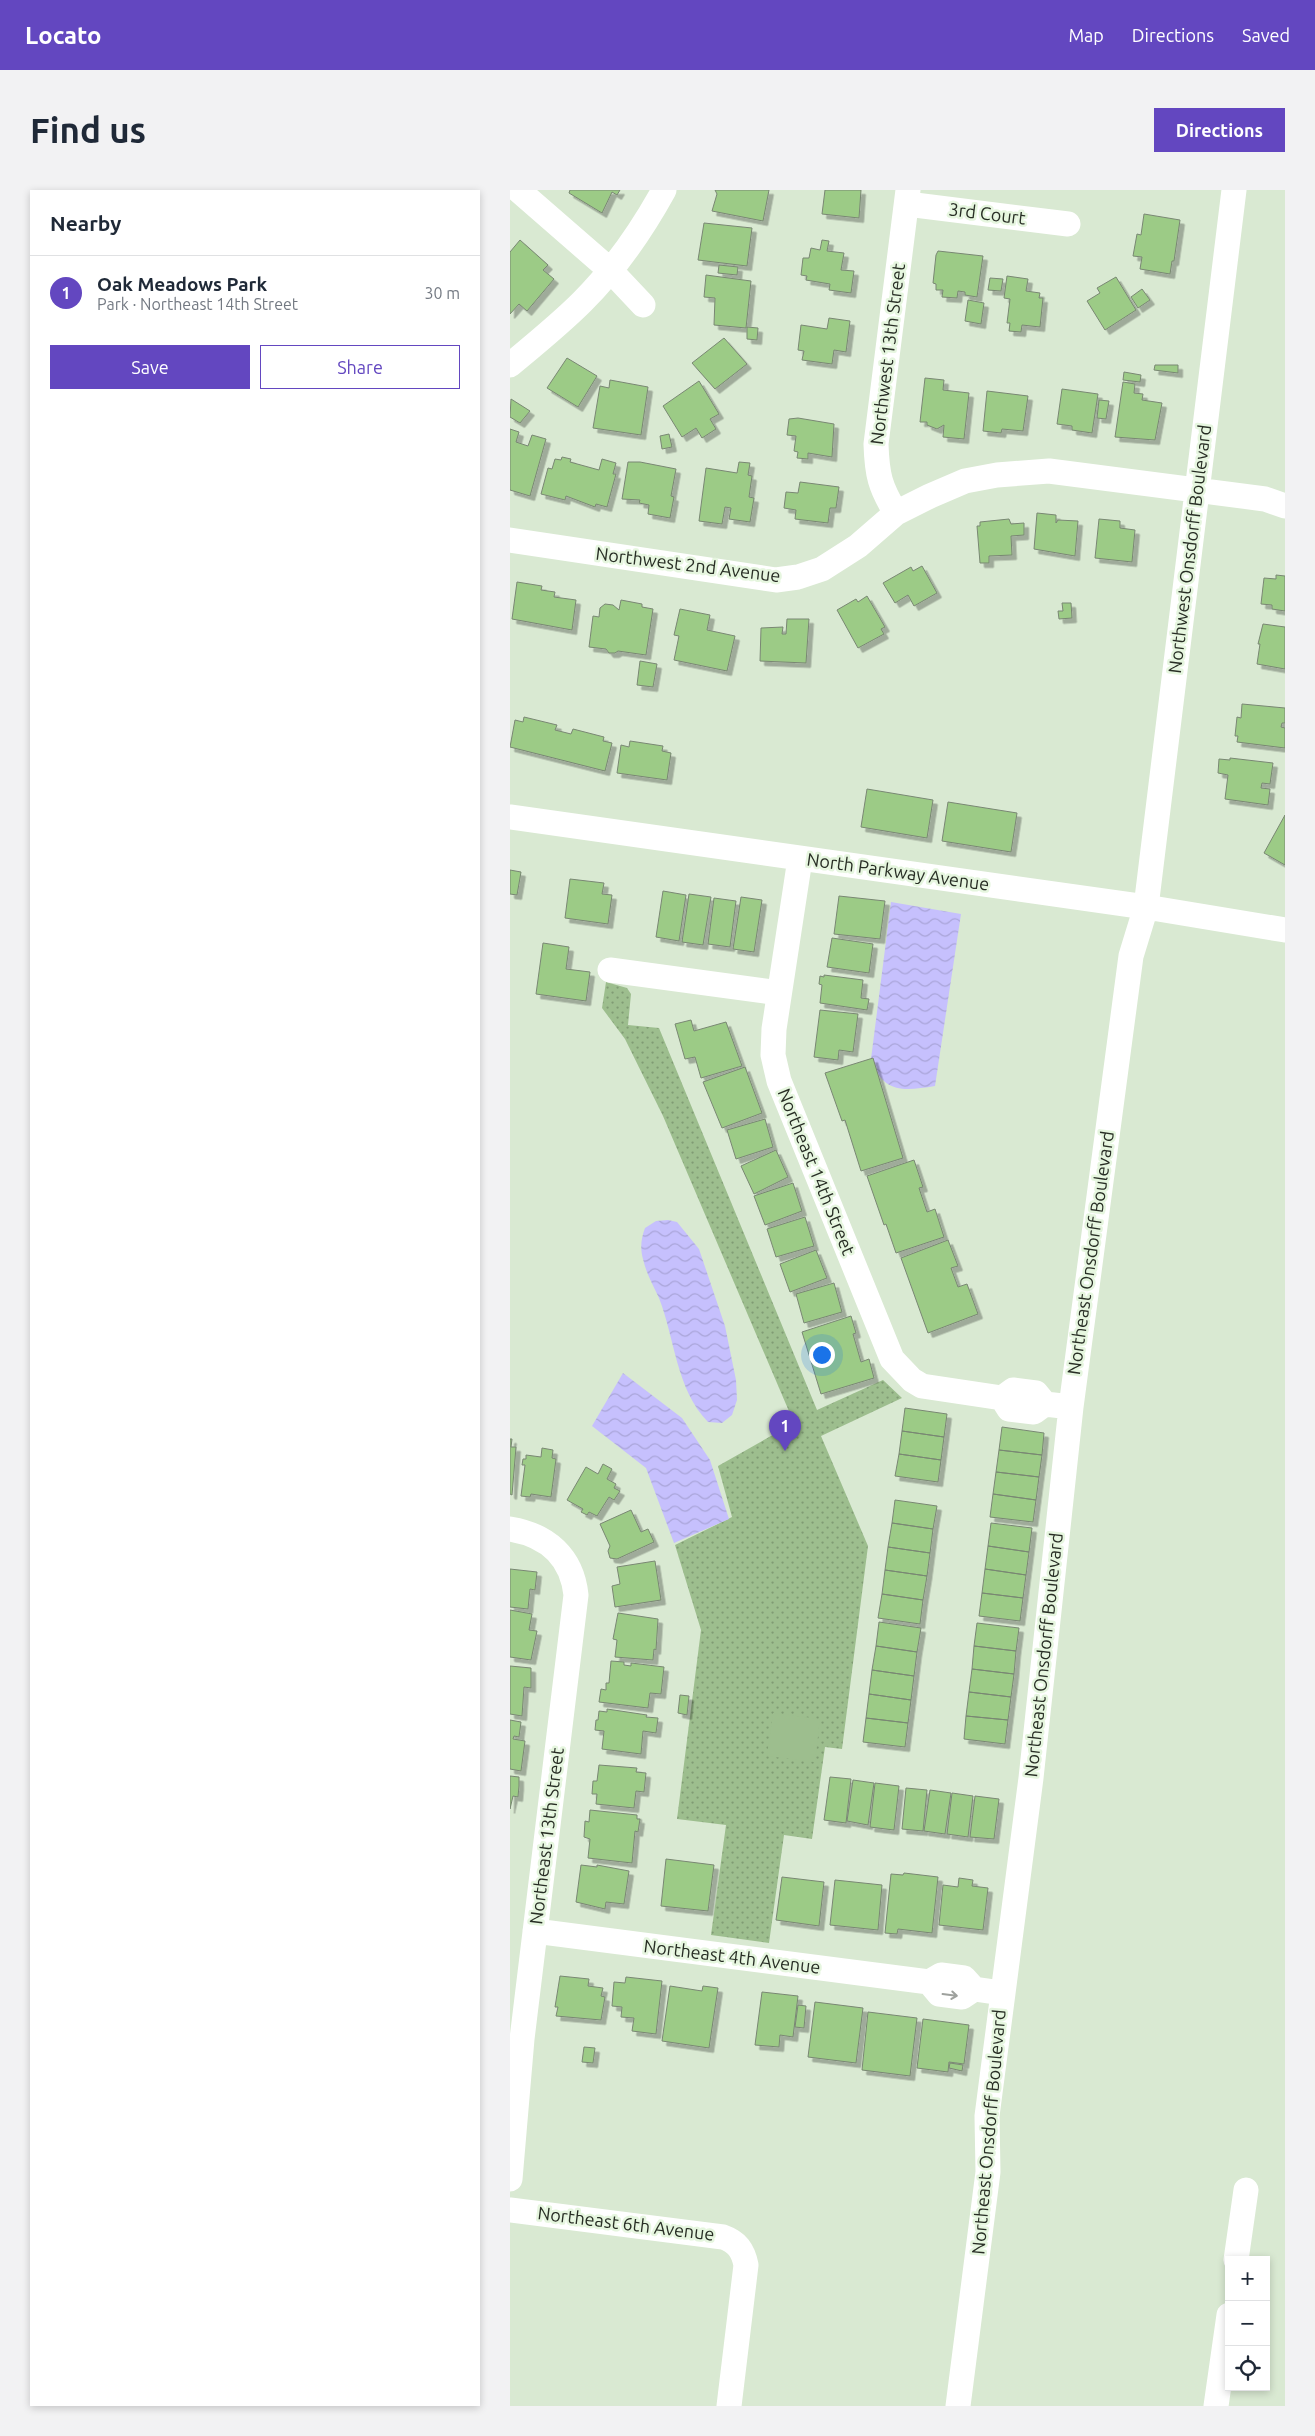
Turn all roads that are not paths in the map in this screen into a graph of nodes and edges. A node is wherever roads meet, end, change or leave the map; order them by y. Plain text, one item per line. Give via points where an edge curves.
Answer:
1 (518, 190) edge
2 (664, 190) edge
3 (1234, 190) edge
4 (908, 197) edge
5 (1068, 224) dead end
6 (610, 270) junction
7 (644, 305) dead end
8 (510, 365) edge
9 (1196, 490) junction
10 (1285, 506) edge
11 (896, 513) junction
12 (510, 540) edge
13 (510, 816) edge
14 (800, 859) junction
15 (1146, 907) junction
16 (1285, 930) edge
17 (610, 970) dead end
18 (779, 993) junction
19 (1071, 1407) junction
20 (510, 1530) edge
21 (535, 1931) junction
22 (1002, 1993) junction
23 (510, 2179) edge
24 (1246, 2190) dead end
25 (510, 2210) edge
26 (1237, 2256) edge
27 (1225, 2343) edge
28 (728, 2406) edge
29 (958, 2406) edge
30 (1216, 2406) edge

1 - 6 street
2 - 6 street via 646,222
3 - 9 street, Northwest Onsdorff Boulevard
4 - 5 street, 3rd Court
4 - 11 street, Northwest 13th Street via 876,444 877,470 883,492
6 - 7 street
6 - 8 street via 582,302
9 - 10 street, Northwest 2nd Avenue via 1265,499
9 - 11 street, Northwest 2nd Avenue via 1049,471 1024,472 965,482
9 - 15 street, Northwest Onsdorff Boulevard
11 - 12 street, Northwest 2nd Avenue via 858,546 822,569 776,580
13 - 14 street, North Parkway Avenue
14 - 15 street, North Parkway Avenue
14 - 18 street, Northeast 14th Street
15 - 16 street, North Parkway Avenue
15 - 19 street, Northeast Onsdorff Boulevard via 1131,956
17 - 18 street
18 - 19 street, Northeast 14th Street via 773,1055 779,1081 892,1359 922,1386 1002,1398 1009,1409 1034,1412 1045,1404
19 - 22 street, Northeast Onsdorff Boulevard via 1031,1778
20 - 21 street, Northeast 13th Street via 542,1538 560,1553 572,1572 576,1594
21 - 22 street, Northeast 4th Avenue via 929,1982 939,1994 962,1997 974,1989
21 - 23 street, Northeast 13th Street
22 - 29 street, Northeast Onsdorff Boulevard via 987,2116 988,2172
24 - 26 street
25 - 28 street, Northeast 6th Avenue via 723,2237 738,2246 744,2253 746,2265
27 - 30 street

